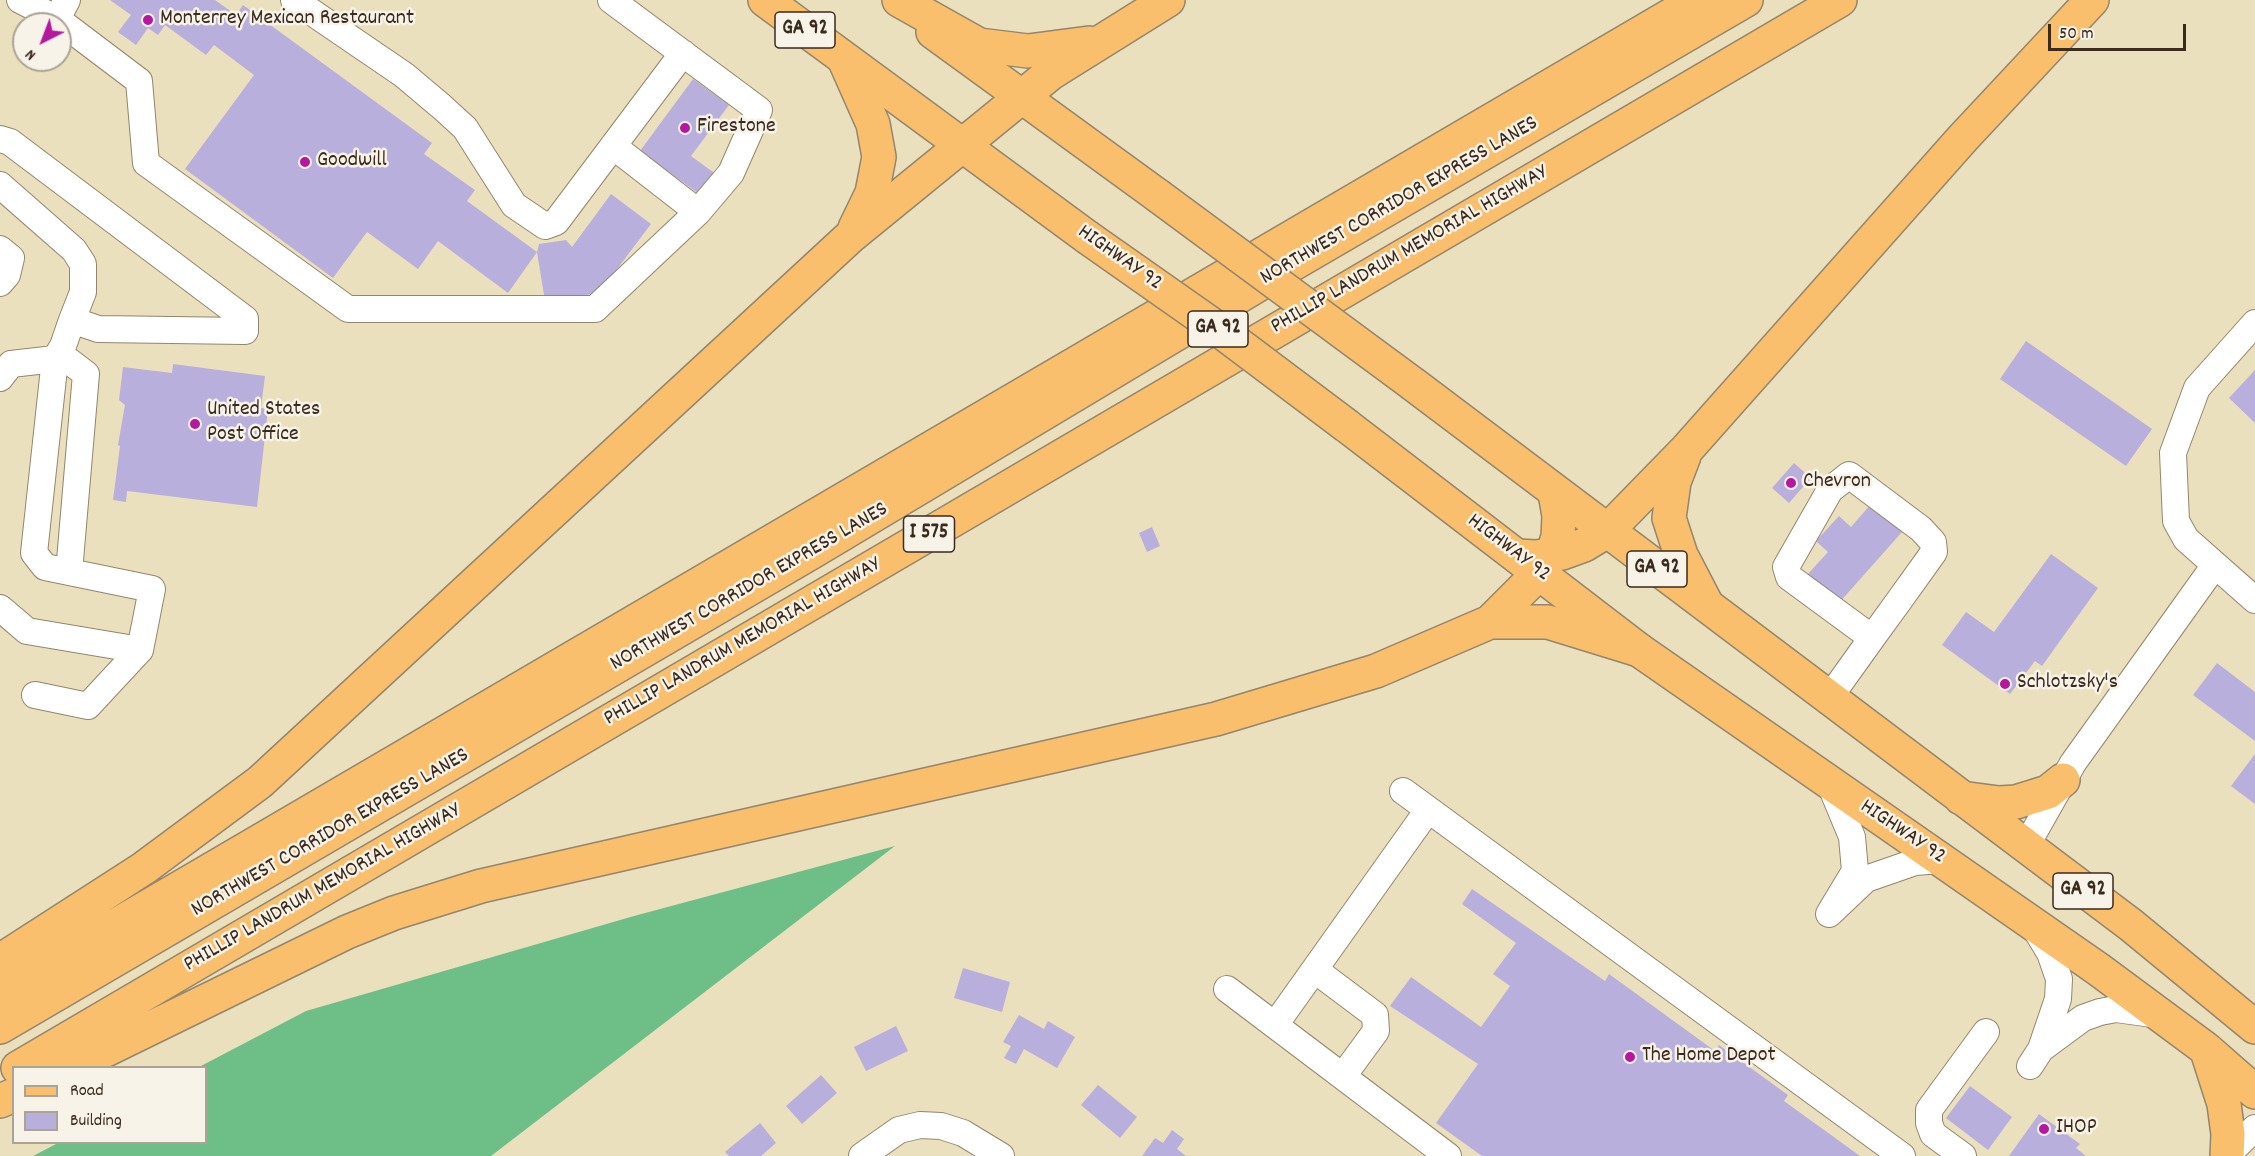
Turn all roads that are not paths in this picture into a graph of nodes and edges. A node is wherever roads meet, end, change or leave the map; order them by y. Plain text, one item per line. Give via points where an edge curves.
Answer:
1 (20, 0) edge
2 (294, 0) edge
3 (611, 0) edge
4 (765, 0) edge
5 (889, 0) edge
6 (899, 0) edge
7 (1168, 0) edge
8 (1697, 0) edge
9 (1746, 0) edge
10 (1840, 0) edge
11 (2092, 0) edge
12 (62, 10) edge
13 (1099, 41) junction
14 (683, 53) junction
15 (844, 61) junction
16 (1023, 98) junction
17 (0, 139) edge
18 (613, 146) junction
19 (964, 146) junction
20 (0, 185) edge
21 (698, 212) junction
22 (851, 236) junction
23 (0, 249) edge
24 (0, 283) edge
25 (72, 320) junction
26 (2255, 323) edge
27 (55, 359) junction
28 (0, 378) edge
29 (1687, 449) junction
30 (1555, 493) junction
31 (1607, 531) junction
32 (1536, 561) junction
33 (2215, 565) junction
34 (69, 572) junction
35 (2255, 600) edge
36 (1707, 605) junction
37 (0, 608) edge
38 (1490, 622) junction
39 (1872, 638) junction
40 (140, 650) junction
41 (1639, 650) junction
42 (35, 695) dead end
43 (1829, 698) junction
44 (2063, 780) junction
45 (1830, 784) junction
46 (1403, 791) dead end
47 (1961, 798) junction
48 (1428, 810) junction
49 (2025, 848) junction
50 (1941, 860) junction
51 (2031, 922) junction
52 (0, 961) edge
53 (1315, 970) junction
54 (1227, 989) dead end
55 (0, 993) edge
56 (2162, 1016) junction
57 (1275, 1025) junction
58 (0, 1027) edge
59 (2255, 1027) edge
60 (1986, 1032) dead end
61 (2206, 1049) junction
62 (21, 1066) edge
63 (73, 1066) edge
64 (1343, 1076) junction
65 (2255, 1092) edge
66 (2255, 1128) edge
67 (1933, 1134) junction
68 (1898, 1153) edge
69 (862, 1156) edge
70 (1001, 1156) edge
71 (1448, 1156) edge
72 (1963, 1156) edge
73 (2226, 1156) edge

1 - 12 street
2 - 18 street via 404,75 465,128 514,205 545,226 556,222
3 - 14 street
4 - 15 main road, HIGHWAY 92 / GA 92
5 - 16 main road, GA 92
6 - 13 main road via 979,45 1028,51
7 - 13 main road
8 - 55 main road
9 - 58 main road, NORTHWEST CORRIDOR EXPRESS LANES
10 - 62 main road, PHILLIP LANDRUM MEMORIAL HIGHWAY / I 575
11 - 29 main road via 1963,138
12 - 21 street via 139,81 146,163 348,309 595,309
13 - 16 main road via 1051,73
14 - 18 street
14 - 21 street via 759,110 731,173
15 - 19 main road, HIGHWAY 92 / GA 92
15 - 22 main road via 873,124 879,157 872,193
16 - 19 main road
16 - 30 main road, GA 92, bridge
17 - 25 street via 10,142 227,305 245,319 246,325 245,331 109,329
18 - 21 street
19 - 22 main road
19 - 32 main road, HIGHWAY 92 / GA 92, bridge
20 - 25 street via 74,250 83,264 83,292
22 - 52 main road via 260,782 144,868
23 - 24 street via 10,258 7,275
25 - 27 street
26 - 33 street via 2196,388 2173,453 2176,521 2186,539
27 - 28 street via 12,364
27 - 34 street via 69,361 86,374
27 - 34 street via 34,554 45,567
29 - 31 main road
29 - 36 main road via 1674,482 1669,518 1681,555
30 - 31 main road, GA 92
30 - 32 main road via 1558,537
31 - 32 main road via 1584,545
31 - 36 main road, GA 92
32 - 38 main road
32 - 41 main road, HIGHWAY 92 / GA 92
33 - 35 street
33 - 44 street
34 - 40 street via 152,589
36 - 43 main road, GA 92
37 - 40 street via 27,631
38 - 41 main road via 1548,622
38 - 63 main road via 1376,671 1236,714 569,864 440,897 347,932
39 - 39 street via 1934,552 1934,542 1850,475 1830,490 1786,567 1789,577
39 - 43 street
40 - 42 street via 87,706
41 - 45 main road, HIGHWAY 92 / GA 92
43 - 47 main road, GA 92
44 - 47 main road via 2048,792 2016,802
44 - 49 street
45 - 50 main road, HIGHWAY 92 / GA 92
45 - 50 street via 1852,837 1855,871 1829,914 1866,879 1915,862
46 - 48 street
47 - 49 main road, GA 92
48 - 53 street
48 - 68 street
49 - 59 main road, GA 92 via 2182,966
50 - 51 main road, HIGHWAY 92 / GA 92
51 - 56 main road, HIGHWAY 92 / GA 92
51 - 56 street via 2050,953 2059,979 2058,999 2036,1058 2083,1018 2100,1012 2116,1009
53 - 57 street
53 - 64 street via 1376,1015 1376,1031
54 - 57 street
56 - 61 main road, HIGHWAY 92 / GA 92
57 - 64 street
60 - 67 street via 1929,1110
61 - 65 main road, HIGHWAY 92 / GA 92
61 - 73 main road via 2224,1104
64 - 71 street
66 - 73 street
67 - 68 street
67 - 72 street
69 - 70 street via 899,1130 920,1125 963,1133

